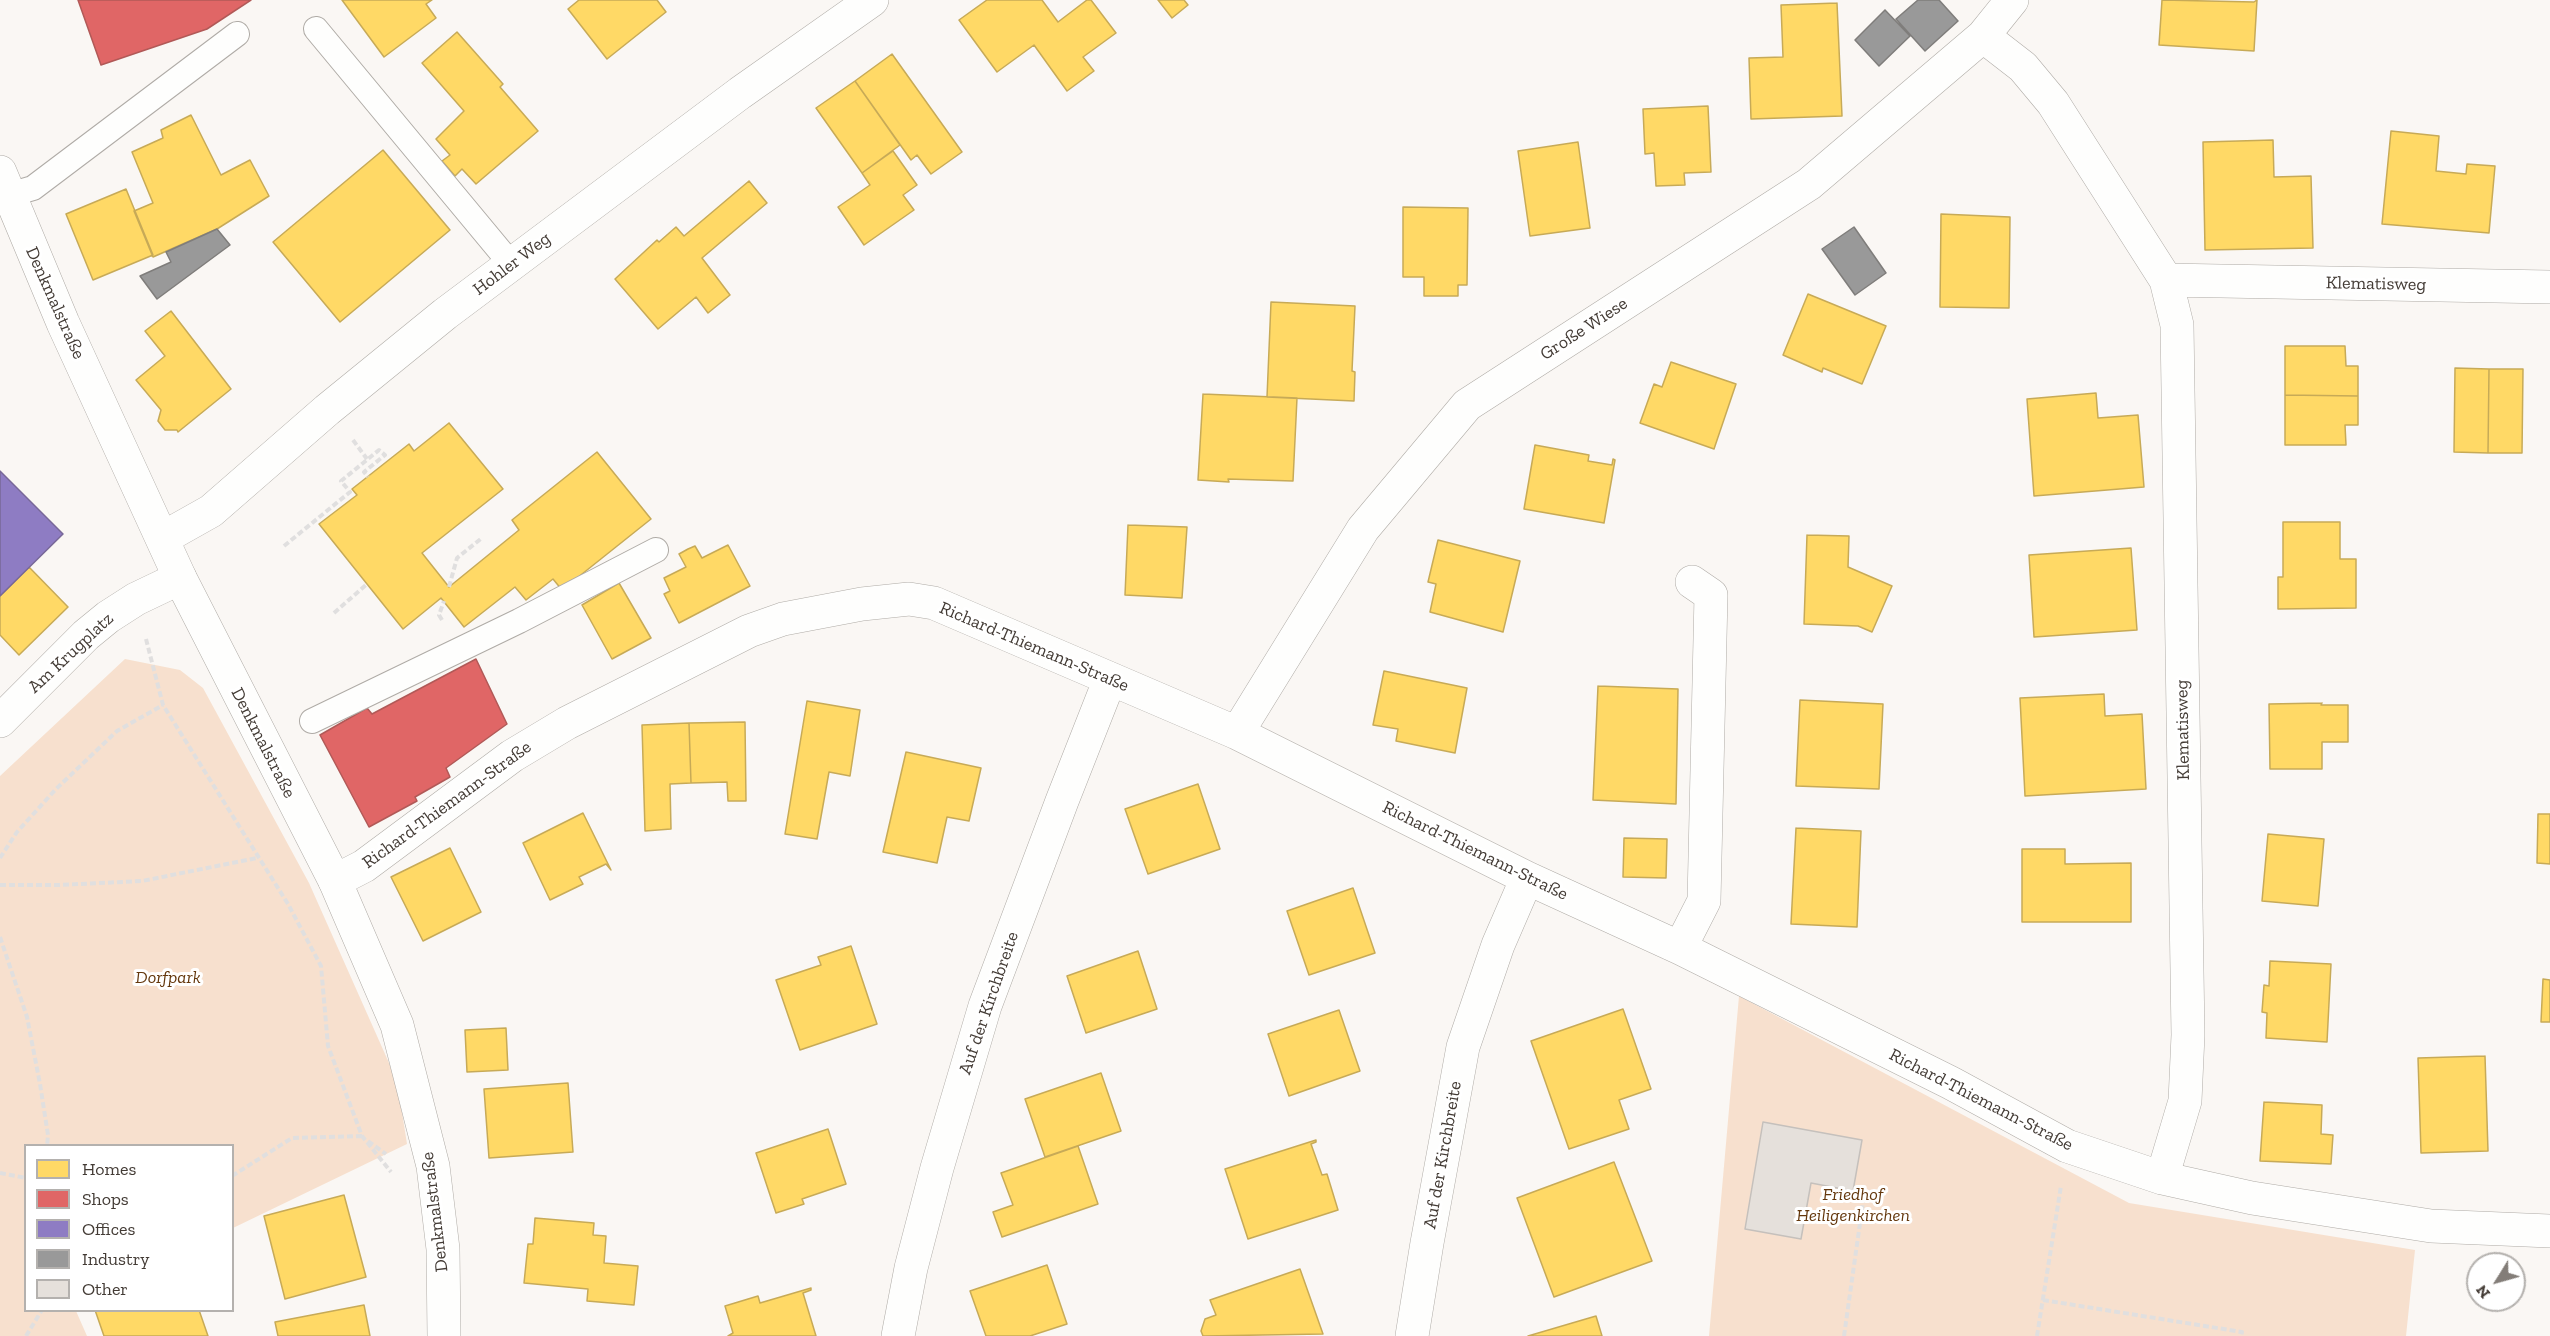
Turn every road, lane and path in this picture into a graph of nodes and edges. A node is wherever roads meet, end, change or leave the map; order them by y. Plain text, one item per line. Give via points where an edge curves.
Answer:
1 (872, 0) edge
2 (2012, 0) edge
3 (316, 29) dead end
4 (237, 34) dead end
5 (1983, 36) junction
6 (4, 183) edge
7 (511, 264) junction
8 (2166, 280) junction
9 (2550, 287) edge
10 (357, 445) dead end
11 (368, 459) junction
12 (368, 477) dead end
13 (163, 538) junction
14 (482, 538) dead end
15 (284, 546) dead end
16 (656, 550) dead end
17 (180, 578) junction
18 (1692, 582) dead end
19 (367, 584) dead end
20 (449, 586) dead end
21 (136, 599) junction
22 (334, 613) dead end
23 (1110, 679) junction
24 (163, 705) junction
25 (0, 721) edge
26 (312, 721) dead end
27 (1237, 733) junction
28 (0, 858) edge
29 (257, 858) junction
30 (1527, 878) junction
31 (335, 882) junction
32 (0, 885) edge
33 (0, 937) edge
34 (1680, 948) junction
35 (47, 1144) edge
36 (2067, 1146) junction
37 (0, 1173) edge
38 (234, 1175) edge
39 (24, 1178) edge
40 (2163, 1178) junction
41 (1864, 1195) dead end
42 (2550, 1231) edge
43 (2043, 1300) junction
44 (41, 1312) edge
45 (26, 1336) edge
46 (444, 1336) edge
47 (898, 1336) edge
48 (1412, 1336) edge
49 (1844, 1336) edge
50 (2037, 1336) edge
51 (2241, 1336) edge

1 - 7 street, Hohler Weg
2 - 5 street, Große Wiese
3 - 7 lane
4 - 6 lane via 33,188
5 - 8 street, Klematisweg via 2024,67 2053,103
5 - 27 street, Große Wiese via 1809,184 1467,405 1364,529
6 - 13 street, Denkmalstraße via 63,323
7 - 13 street, Hohler Weg via 327,410 211,511
8 - 9 street, Klematisweg
8 - 40 street, Klematisweg via 2177,325 2188,1035 2185,1101
10 - 11 path
11 - 12 path via 379,450 385,455 364,472
11 - 15 path via 342,481 350,492
13 - 17 street, Denkmalstraße
14 - 20 path via 457,558
16 - 26 lane
17 - 21 street, Am Krugplatz
17 - 31 street, Denkmalstraße
18 - 34 street via 1712,595 1704,901
19 - 22 path
21 - 24 path
21 - 25 street, Am Krugplatz via 86,635
23 - 27 street, Richard-Thiemann-Straße
23 - 31 street, Richard-Thiemann-Straße via 934,603 909,599 783,619 749,631 521,750 364,866
23 - 47 street, Auf der Kirchbreite via 985,1006 937,1168
24 - 28 path via 117,731 56,789 17,832
24 - 29 path
27 - 30 street, Richard-Thiemann-Straße
29 - 32 path via 142,881
29 - 38 path via 288,904 321,966 328,1046 362,1136 292,1138
30 - 34 street, Richard-Thiemann-Straße
30 - 48 street, Auf der Kirchbreite via 1498,945 1463,1047
31 - 46 street, Denkmalstraße via 398,1025 433,1166 443,1249
33 - 35 path via 27,1017
34 - 36 street, Richard-Thiemann-Straße via 1951,1083
36 - 40 street, Richard-Thiemann-Straße
36 - 43 path
37 - 39 path
40 - 42 street, Richard-Thiemann-Straße via 2253,1198 2431,1226
41 - 49 path
43 - 50 path
43 - 51 path via 2242,1332
44 - 45 path

